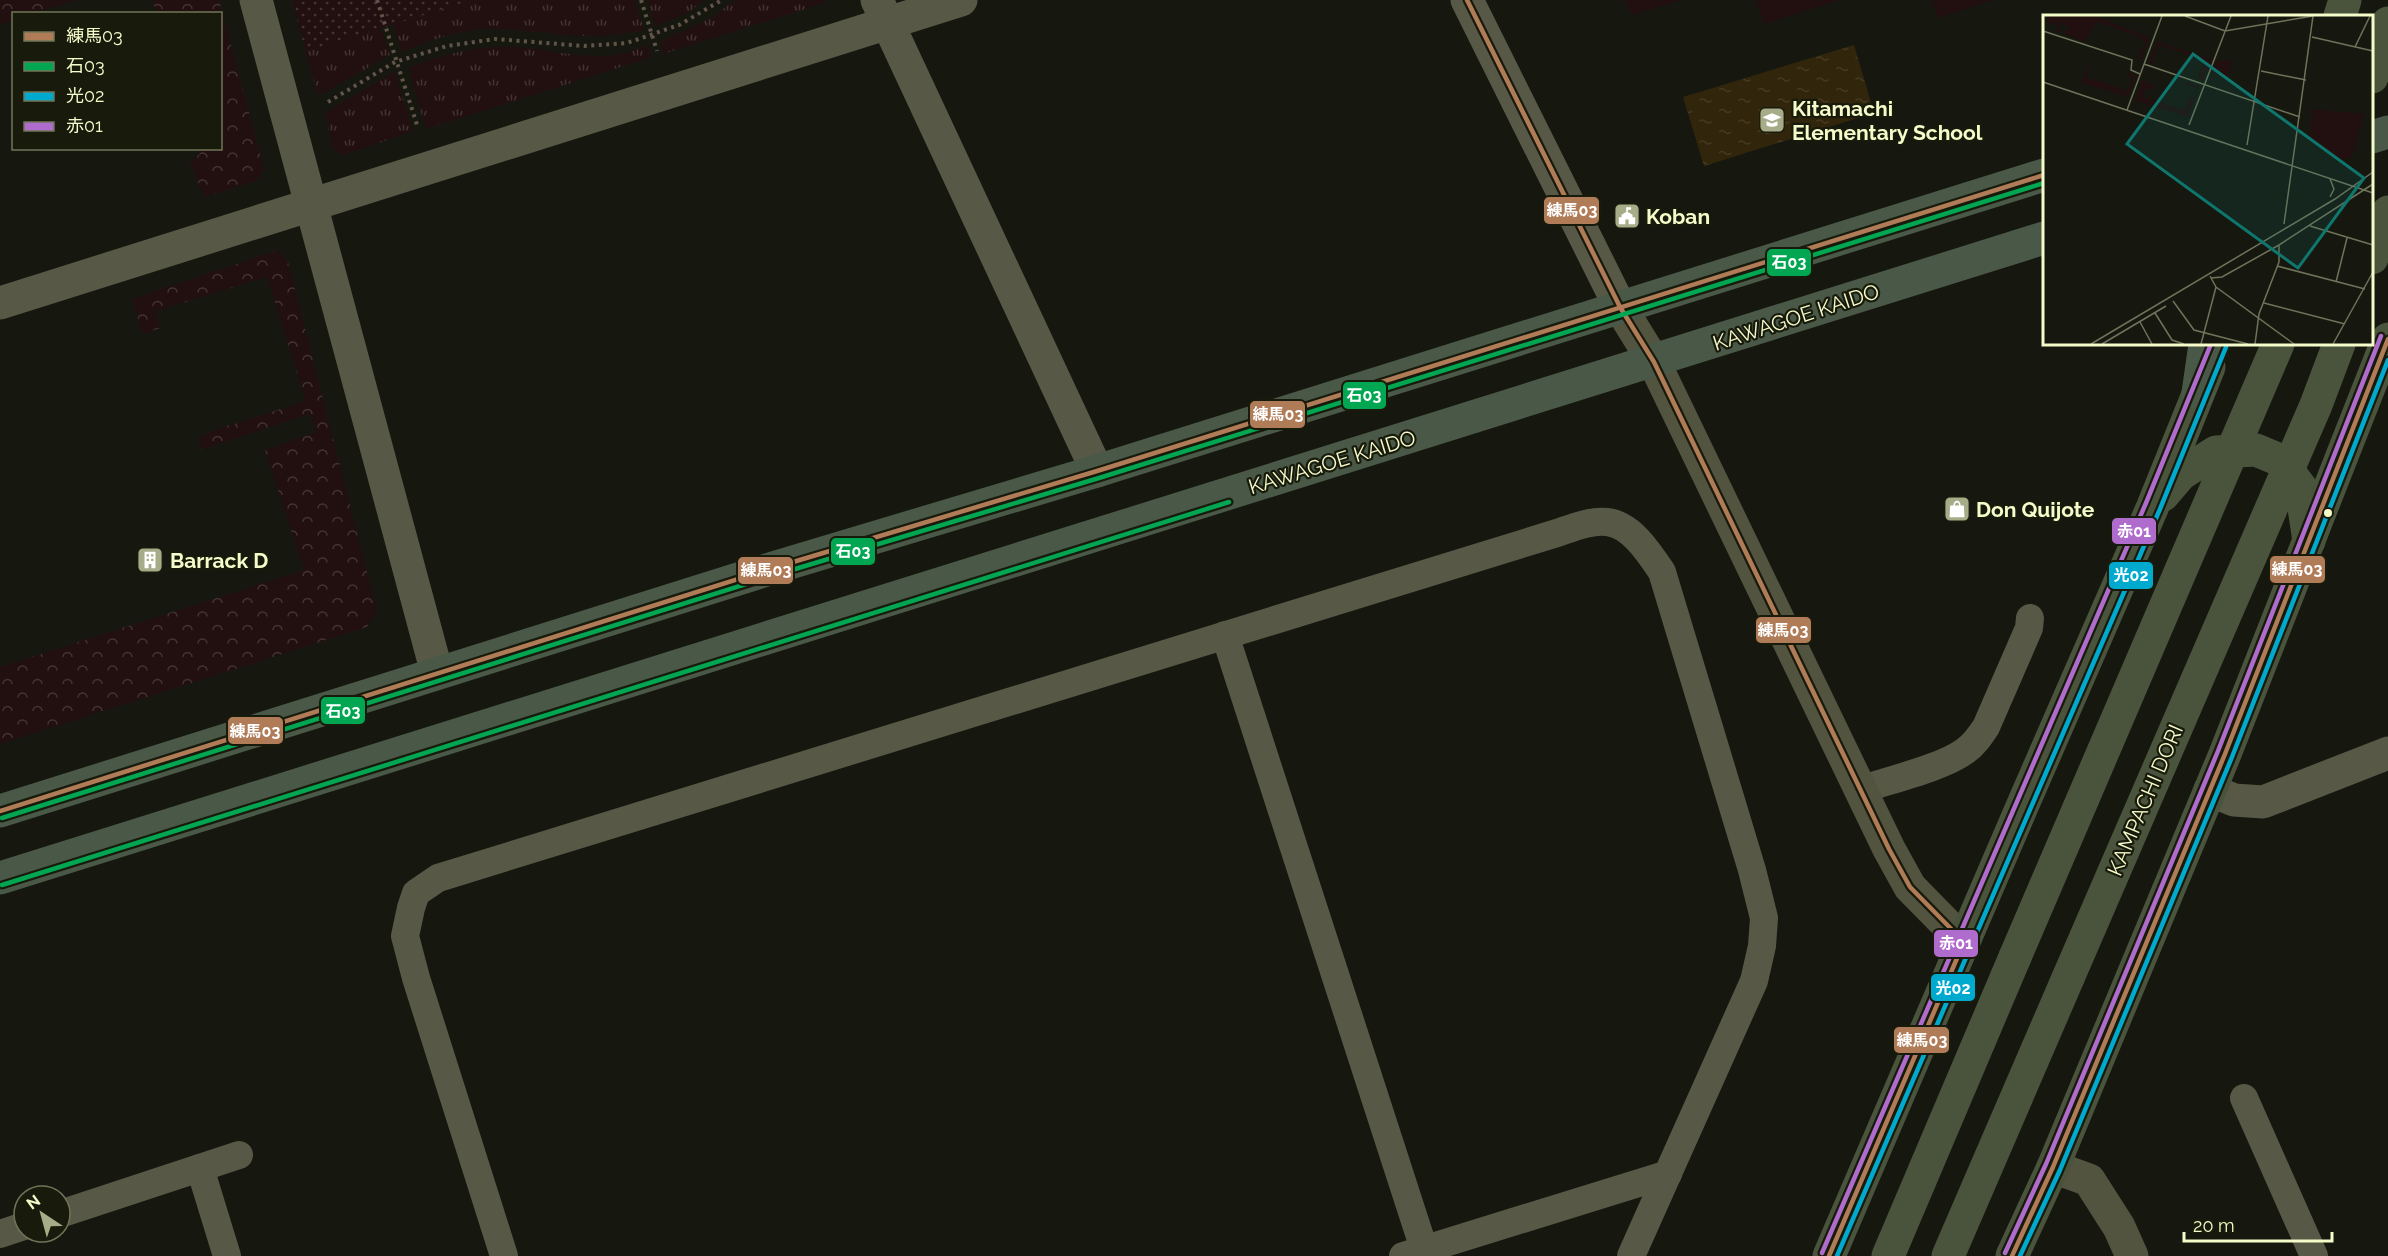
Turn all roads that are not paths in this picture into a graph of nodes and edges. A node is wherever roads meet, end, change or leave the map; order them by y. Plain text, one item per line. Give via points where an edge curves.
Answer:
1 (256, 0) edge
2 (961, 0) edge
3 (1467, 0) edge
4 (2345, 0) edge
5 (882, 12) edge
6 (2340, 15) edge
7 (2388, 23) edge
8 (2388, 65) edge
9 (2373, 71) edge
10 (2373, 74) edge
11 (2388, 132) edge
12 (2373, 137) edge
13 (2043, 175) edge
14 (312, 206) junction
15 (2388, 212) edge
16 (2043, 238) edge
17 (2373, 255) edge
18 (0, 303) edge
19 (1620, 308) junction
20 (2388, 339) edge
21 (2205, 345) edge
22 (2220, 345) edge
23 (2278, 345) edge
24 (2339, 345) edge
25 (1654, 362) junction
26 (2198, 393) junction
27 (1097, 471) junction
28 (2153, 506) junction
29 (2309, 543) junction
30 (2030, 618) dead end
31 (1225, 635) junction
32 (437, 673) junction
33 (2388, 753) edge
34 (1860, 790) junction
35 (2210, 790) junction
36 (0, 811) edge
37 (0, 878) edge
38 (1964, 942) junction
39 (2244, 1098) dead end
40 (239, 1155) dead end
41 (2053, 1167) junction
42 (201, 1168) junction
43 (1668, 1174) junction
44 (72, 1210) edge
45 (1414, 1253) edge
46 (227, 1256) edge
47 (504, 1256) edge
48 (1631, 1256) edge
49 (1829, 1256) edge
50 (1888, 1256) edge
51 (1948, 1256) edge
52 (2012, 1256) edge
53 (2132, 1256) edge
54 (2314, 1256) edge

1 - 14 street
2 - 5 street
3 - 19 street
4 - 6 main road
5 - 14 street via 670,91
5 - 27 street
7 - 10 main road, bridge
8 - 9 highway
11 - 12 highway
13 - 19 highway
14 - 18 street
14 - 32 street
15 - 17 main road
16 - 25 highway, KAWAGOE KAIDO
19 - 25 street
19 - 27 highway
20 - 29 main road
21 - 26 highway
22 - 26 main road
23 - 50 main road, bridge
24 - 51 main road, KAMPACHI DORI, bridge
25 - 34 street
25 - 37 highway, KAWAGOE KAIDO
26 - 28 main road
27 - 32 highway
28 - 29 main road via 2181,474 2216,452 2256,450 2280,460 2301,488
28 - 38 main road
29 - 35 main road
30 - 34 lane via 1986,727 1966,751
31 - 43 lane via 1589,524 1609,521 1630,532 1647,549 1662,572 1764,918 1754,981
31 - 45 lane
31 - 47 lane via 438,878 416,893 405,936
32 - 36 highway
33 - 35 street via 2263,802 2234,800
34 - 38 street via 1910,887
35 - 41 main road
38 - 49 main road
39 - 54 lane
40 - 42 lane
41 - 52 main road
41 - 53 street via 2089,1180
42 - 44 lane
42 - 46 lane
43 - 45 lane
43 - 48 lane

